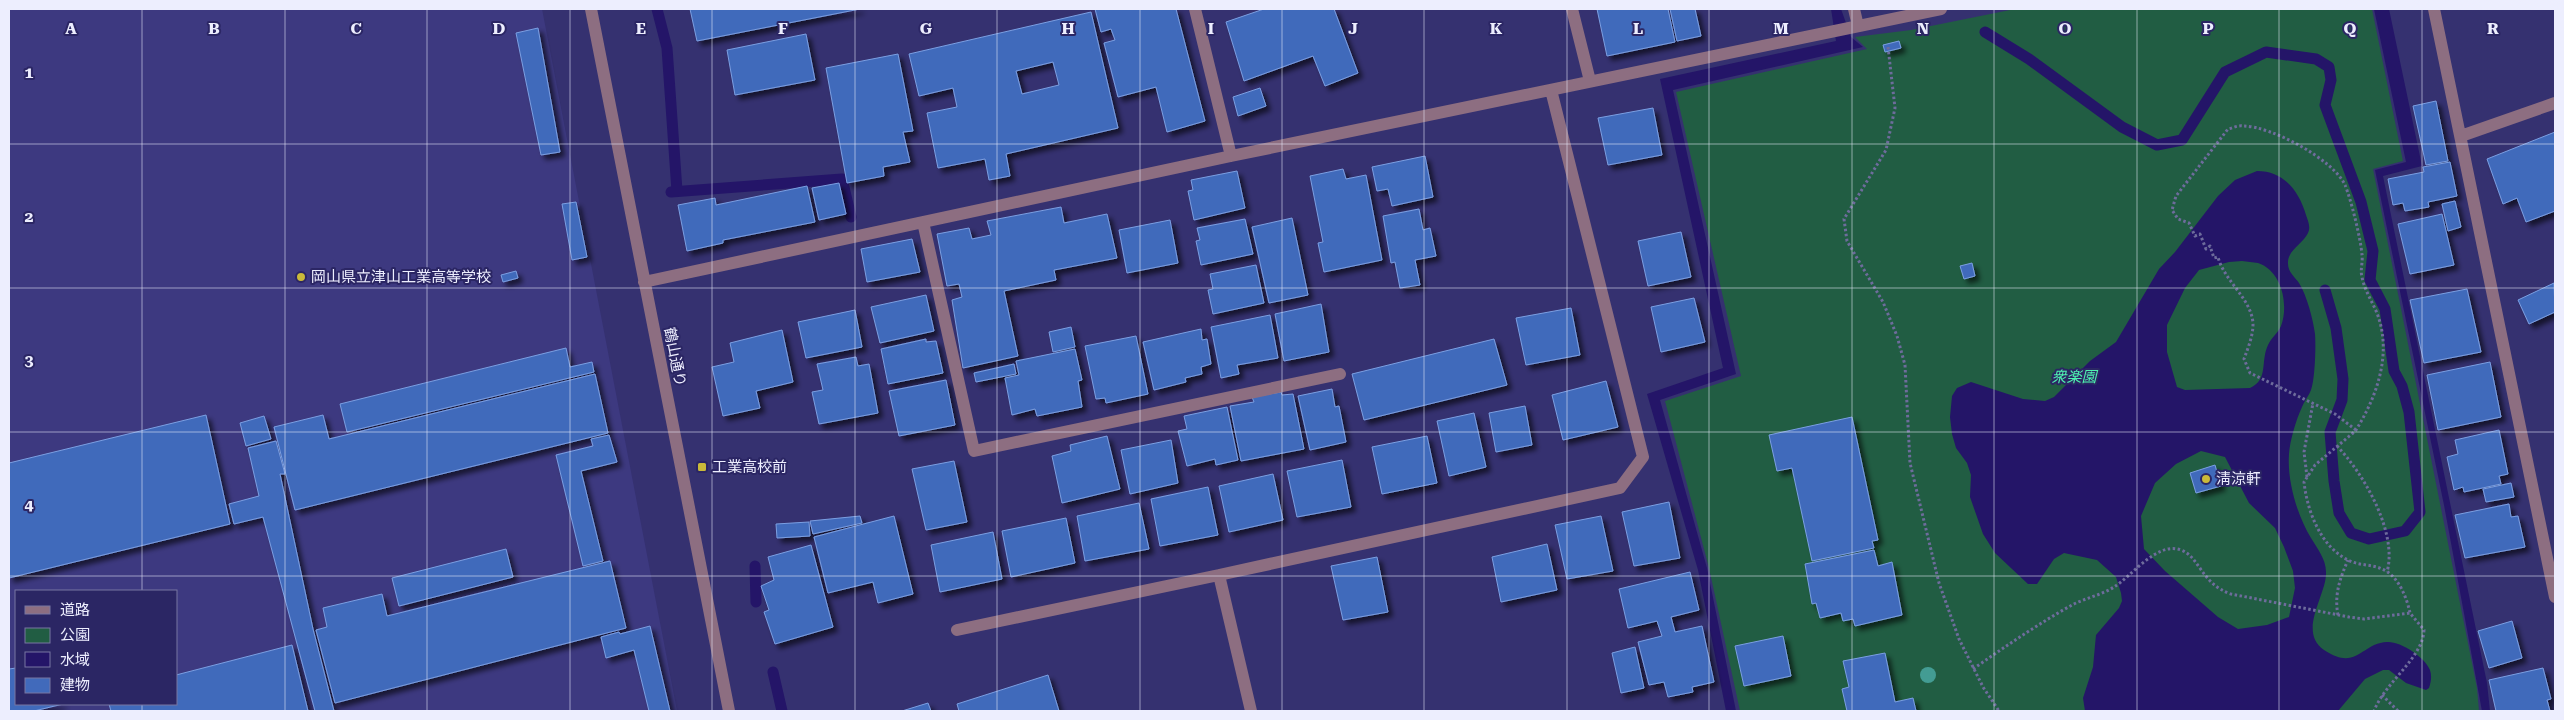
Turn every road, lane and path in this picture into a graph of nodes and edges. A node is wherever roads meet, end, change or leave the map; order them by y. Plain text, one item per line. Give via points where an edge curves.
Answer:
1 (591, 9) edge
2 (1195, 9) edge
3 (1572, 9) edge
4 (1854, 9) edge
5 (1941, 9) edge
6 (2434, 9) edge
7 (1885, 20) junction
8 (1858, 26) junction
9 (1590, 81) junction
10 (1551, 90) junction
11 (2555, 103) edge
12 (2461, 136) junction
13 (1231, 156) junction
14 (924, 222) junction
15 (644, 282) junction
16 (1340, 374) dead end
17 (2313, 403) junction
18 (2356, 430) junction
19 (2337, 446) junction
20 (2307, 477) junction
21 (2348, 560) junction
22 (2387, 572) junction
23 (1219, 575) junction
24 (2555, 597) edge
25 (2410, 614) junction
26 (2338, 615) junction
27 (957, 630) dead end
28 (1973, 668) junction
29 (2382, 695) junction
30 (729, 711) edge
31 (1251, 711) edge
32 (2000, 711) edge
33 (2374, 711) edge
34 (2398, 711) edge

1 - 15 street, 鶴山通り
2 - 13 street
3 - 9 street
4 - 8 street
5 - 7 street
6 - 12 street
7 - 8 street
7 - 28 path via 1896,108 1886,150 1844,219 1847,241 1883,302 1897,336 1907,386 1910,463 1939,583 1958,639
8 - 9 street
9 - 10 street
10 - 13 street
10 - 23 street via 1643,457 1620,488
11 - 12 street
12 - 24 street
13 - 14 street
14 - 15 street
14 - 16 street via 974,451
15 - 30 street, 鶴山通り
17 - 18 path
17 - 18 path via 2250,373 2244,359 2252,331 2250,314 2218,257 2214,258 2210,246 2206,249 2200,234 2196,236 2189,223 2178,219 2172,210 2176,196 2228,129 2242,125 2295,143 2332,168 2345,184 2362,255 2361,275 2379,319 2384,358 2369,410
17 - 20 path via 2304,452
18 - 19 path
19 - 20 path via 2315,465
19 - 22 path via 2359,472 2377,506 2391,559
20 - 21 path via 2304,482 2307,504 2313,520
21 - 22 path
21 - 26 path via 2338,583
22 - 25 path via 2408,601
23 - 27 street
23 - 31 street
25 - 26 path via 2364,619
25 - 29 path via 2424,630 2424,639
26 - 28 path via 2219,590 2202,574 2190,555 2172,549 2153,556 2113,588 2086,598 2042,622
28 - 32 path
29 - 33 path
29 - 34 path

